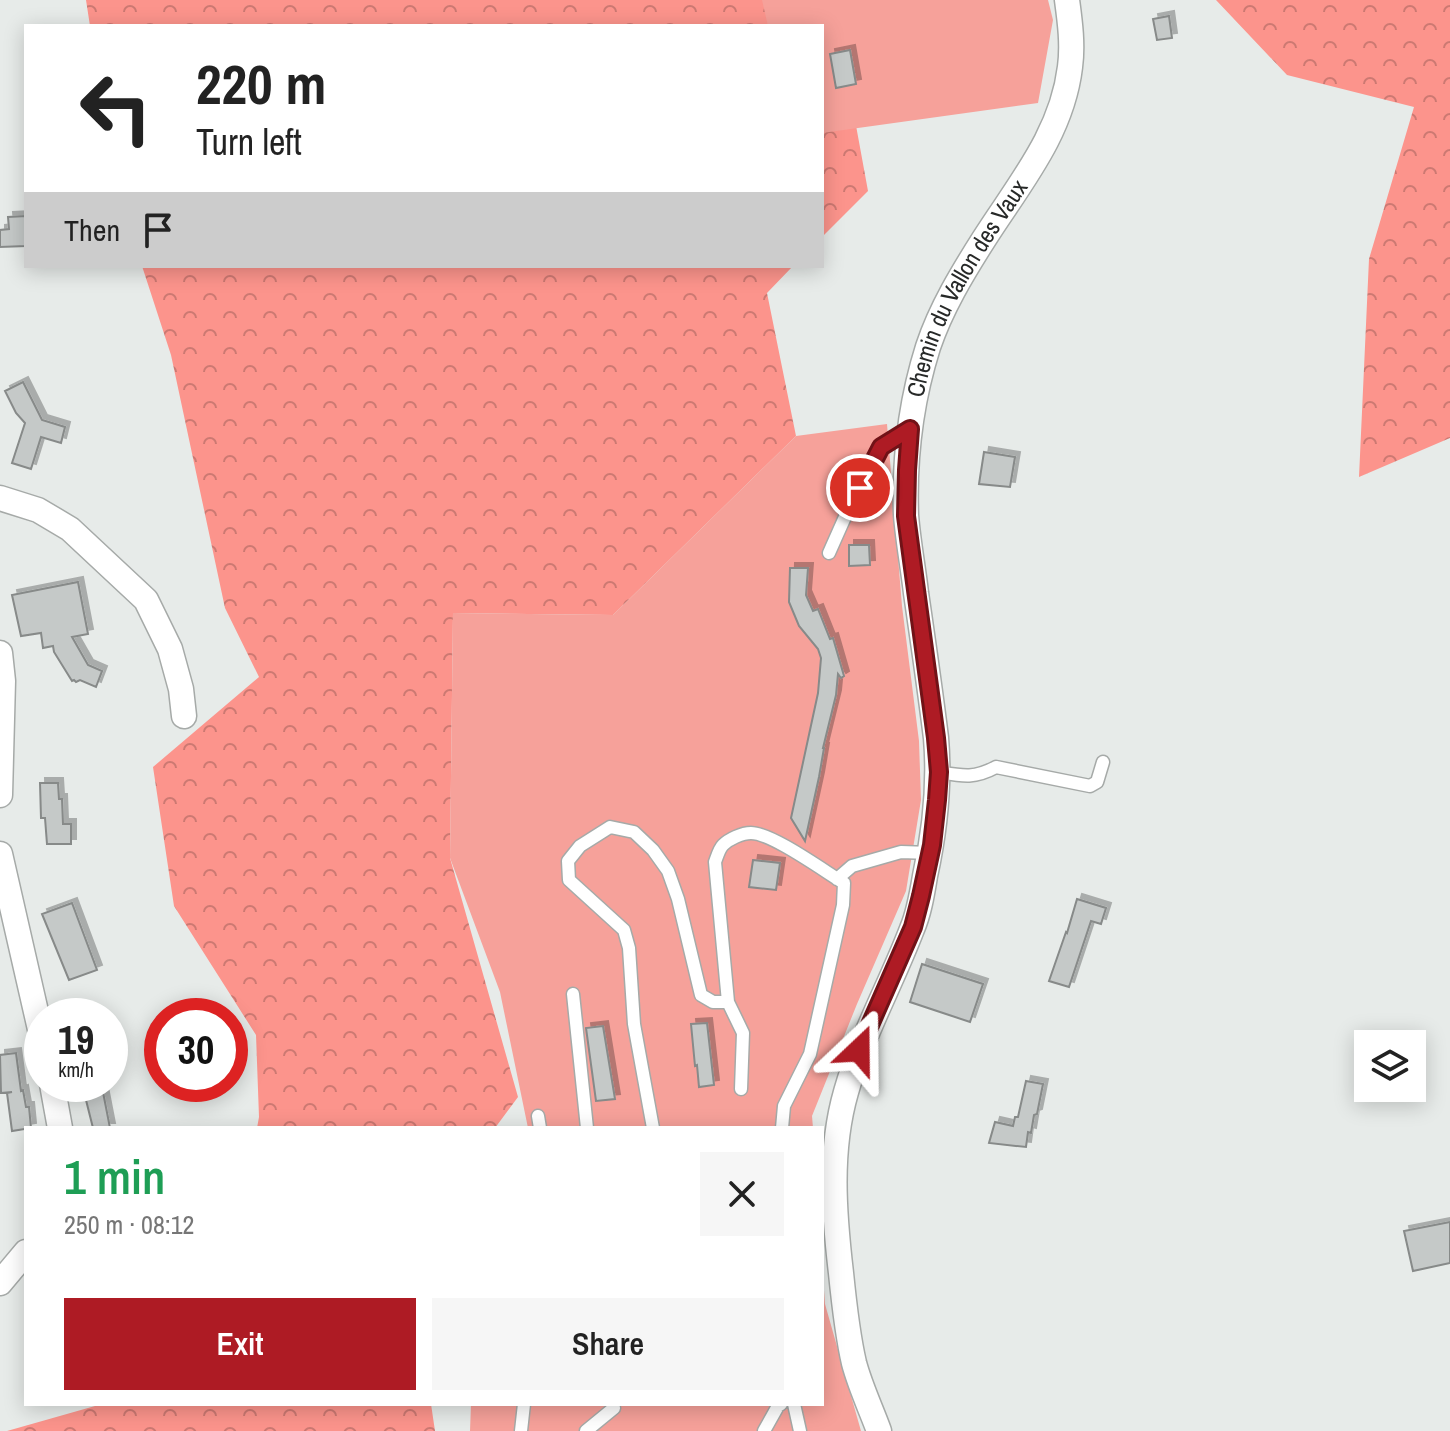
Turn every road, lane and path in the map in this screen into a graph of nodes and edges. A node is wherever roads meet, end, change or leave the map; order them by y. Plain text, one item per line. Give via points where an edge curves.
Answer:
1 (1067, 0) edge
2 (910, 429) junction
3 (0, 498) edge
4 (829, 553) dead end
5 (0, 653) edge
6 (184, 716) dead end
7 (1103, 762) dead end
8 (939, 772) junction
9 (0, 795) edge
10 (930, 853) junction
11 (0, 854) edge
12 (837, 879) junction
13 (573, 994) dead end
14 (33, 998) edge
15 (728, 1002) junction
16 (741, 1089) dead end
17 (55, 1102) edge
18 (60, 1126) edge
19 (587, 1126) edge
20 (653, 1126) edge
21 (782, 1126) edge
22 (24, 1254) edge
23 (0, 1283) edge
24 (524, 1406) edge
25 (778, 1406) edge
26 (794, 1406) edge
27 (614, 1408) dead end
28 (521, 1431) edge
29 (586, 1431) edge
30 (764, 1431) edge
31 (800, 1431) edge
32 (879, 1431) edge

1 - 2 street, Chemin du Vallon des Vaux via 1070,67 1056,120 1045,147 950,296 925,357
2 - 4 lane via 881,447
2 - 8 street, Chemin du Vallon des Vaux via 906,516
3 - 6 street via 38,510 70,529 146,600 170,649
5 - 9 street
7 - 8 lane via 1097,782 1090,786 996,767 964,777
8 - 10 street, Chemin du Vallon des Vaux
10 - 12 lane via 889,855 852,866
10 - 32 street, Chemin du Vallon des Vaux via 913,927 859,1050 836,1139 834,1187 847,1327
11 - 14 street
12 - 15 lane via 752,833 722,846 715,862
12 - 21 lane via 844,883 843,905 827,980 810,1054 784,1106
13 - 19 lane
15 - 16 lane via 743,1033
15 - 20 lane via 701,995 678,899 653,850 634,832 610,827 580,846 568,861 569,880 624,930 629,948 634,1024
17 - 18 street
22 - 23 street
24 - 28 lane
25 - 30 lane
26 - 31 lane
27 - 29 lane

